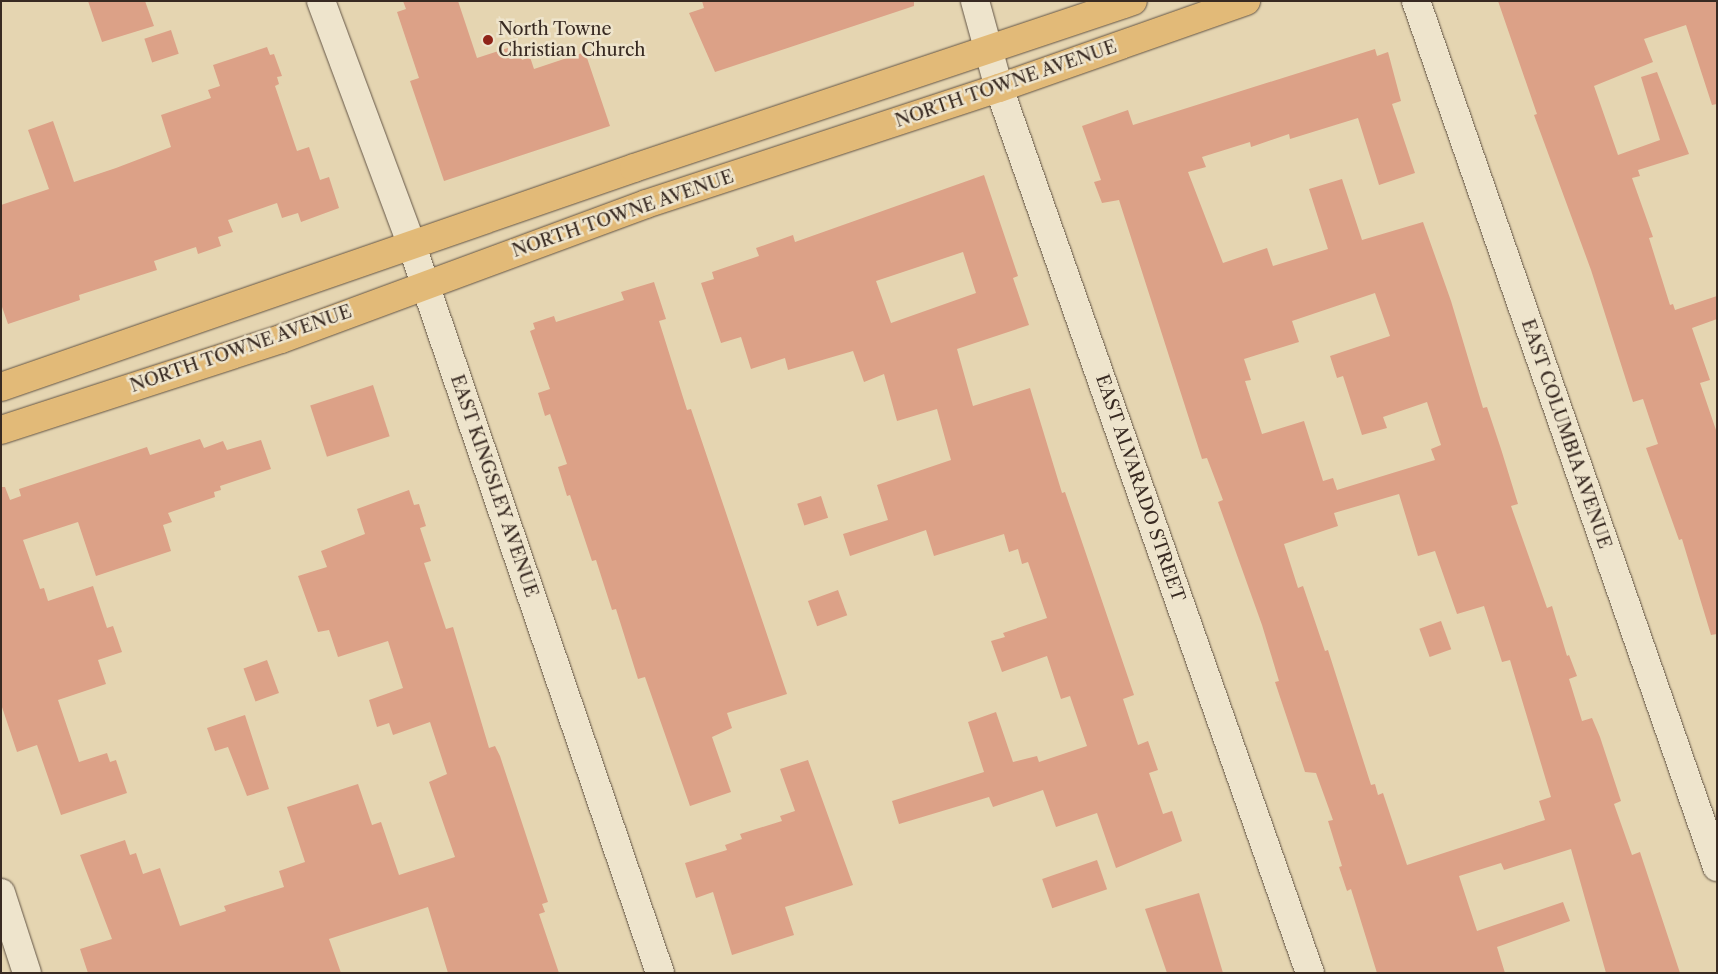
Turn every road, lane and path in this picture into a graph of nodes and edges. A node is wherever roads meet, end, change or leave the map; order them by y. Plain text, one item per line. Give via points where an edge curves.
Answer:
1 (321, 1) edge
2 (975, 1) edge
3 (1133, 1) edge
4 (1246, 1) edge
5 (1416, 1) edge
6 (989, 51) junction
7 (999, 88) junction
8 (412, 246) junction
9 (425, 284) junction
10 (1, 387) edge
11 (1, 430) edge
12 (1717, 867) edge
13 (1, 893) edge
14 (27, 973) edge
15 (660, 973) edge
16 (1310, 973) edge

1 - 8 street, EAST KINGSLEY AVENUE
2 - 6 street, EAST ALVARADO STREET
3 - 6 main road, NORTH TOWNE AVENUE
4 - 7 main road, NORTH TOWNE AVENUE
5 - 12 street, EAST COLUMBIA AVENUE
6 - 7 street, EAST ALVARADO STREET
6 - 8 main road, NORTH TOWNE AVENUE via 634,168
7 - 9 main road, NORTH TOWNE AVENUE via 646,204
7 - 16 street, EAST ALVARADO STREET
8 - 9 street, EAST KINGSLEY AVENUE
8 - 10 main road, NORTH TOWNE AVENUE
9 - 11 main road, NORTH TOWNE AVENUE via 281,339
9 - 15 street, EAST KINGSLEY AVENUE
13 - 14 street

